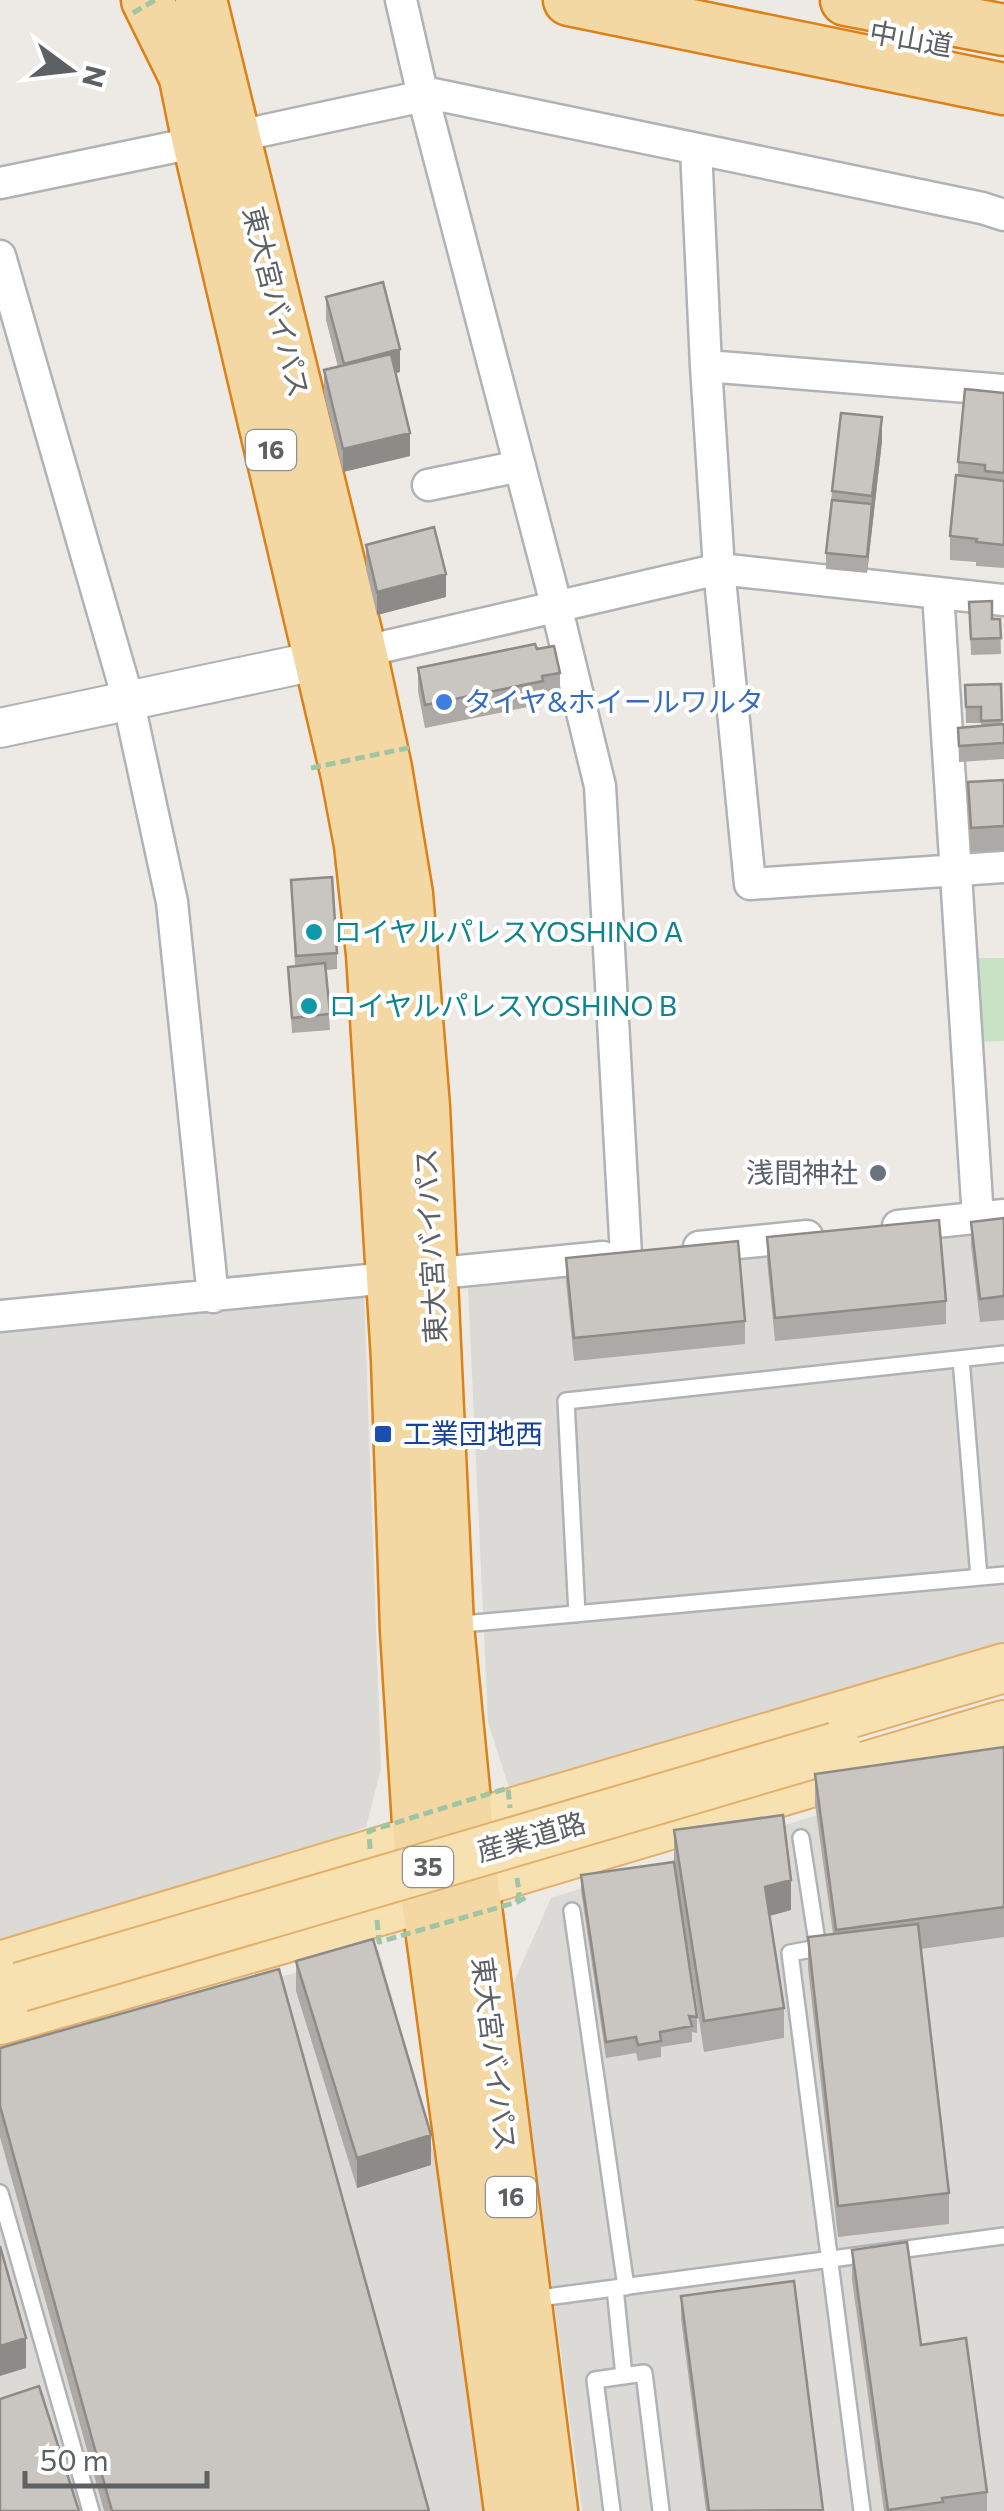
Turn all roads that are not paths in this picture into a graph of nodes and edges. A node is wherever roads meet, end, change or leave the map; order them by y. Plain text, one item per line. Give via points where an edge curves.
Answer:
1 (202, 0) edge
2 (401, 0) edge
3 (569, 0) edge
4 (701, 0) edge
5 (846, 0) edge
6 (149, 4) edge
7 (1004, 30) edge
8 (1004, 56) edge
9 (1004, 89) edge
10 (423, 96) junction
11 (216, 139) junction
12 (696, 149) junction
13 (0, 183) edge
14 (1004, 215) edge
15 (0, 256) edge
16 (706, 366) junction
17 (1004, 390) edge
18 (520, 466) junction
19 (428, 485) dead end
20 (719, 569) junction
21 (938, 593) junction
22 (1004, 600) edge
23 (556, 606) junction
24 (341, 656) junction
25 (128, 699) junction
26 (0, 728) edge
27 (1004, 868) edge
28 (955, 870) junction
29 (991, 1216) edge
30 (646, 1253) junction
31 (412, 1276) junction
32 (214, 1296) junction
33 (0, 1316) edge
34 (1004, 1354) edge
35 (960, 1359) junction
36 (1004, 1575) edge
37 (978, 1577) junction
38 (577, 1614) junction
39 (448, 1626) junction
40 (1004, 1668) edge
41 (1004, 1696) edge
42 (1004, 1725) edge
43 (468, 1826) junction
44 (801, 1838) dead end
45 (419, 1840) junction
46 (472, 1883) junction
47 (425, 1898) junction
48 (572, 1912) dead end
49 (5, 1992) edge
50 (0, 2193) edge
51 (1004, 2236) edge
52 (830, 2259) junction
53 (620, 2287) junction
54 (524, 2300) junction
55 (624, 2376) junction
56 (57, 2393) junction
57 (38, 2398) edge
58 (90, 2511) edge
59 (510, 2511) edge
60 (552, 2511) edge
61 (612, 2511) edge
62 (661, 2511) edge
63 (862, 2511) edge

1 - 11 highway, 東大宮バイパス / 16
2 - 10 street
3 - 9 highway
4 - 8 highway, 中山道
5 - 7 highway
6 - 11 highway, 東大宮バイパス / 16
10 - 11 street
10 - 12 street
10 - 18 street
11 - 13 street
11 - 24 highway, 東大宮バイパス / 16
12 - 14 street
12 - 16 street
15 - 25 street
16 - 17 street
16 - 20 street
18 - 19 street
18 - 23 street
20 - 21 street
20 - 23 street
20 - 28 street via 750,884
21 - 22 street
21 - 28 street
23 - 24 street
23 - 30 street via 600,786
24 - 25 street
24 - 31 highway, 東大宮バイパス / 16 via 347,776
25 - 26 street
25 - 32 street via 172,902
27 - 28 street
28 - 29 street
29 - 30 street
30 - 31 street
31 - 32 street
31 - 39 highway, 東大宮バイパス / 16
31 - 45 highway, 東大宮バイパス / 16 via 397,1359
32 - 33 street
34 - 35 lane
35 - 37 lane
35 - 38 lane via 566,1401
36 - 37 lane
37 - 38 lane
38 - 39 lane
39 - 43 highway, 東大宮バイパス / 16
40 - 43 main road, 35
41 - 49 main road, 産業道路 / 35, bridge
42 - 46 main road, 35
43 - 45 main road, 35
43 - 46 highway, 東大宮バイパス / 16
44 - 52 lane via 818,1948 790,1952
45 - 47 highway, 東大宮バイパス / 16
45 - 49 main road, 35
46 - 47 main road, 35
46 - 54 highway, 東大宮バイパス / 16
47 - 49 main road, 35
47 - 59 highway, 東大宮バイパス / 16
48 - 53 lane
50 - 56 lane
51 - 52 lane
52 - 53 lane
52 - 63 lane
53 - 54 lane
53 - 55 lane
54 - 60 highway, 東大宮バイパス / 16
55 - 61 lane via 595,2380
55 - 62 lane via 644,2374
56 - 57 lane
56 - 58 lane

